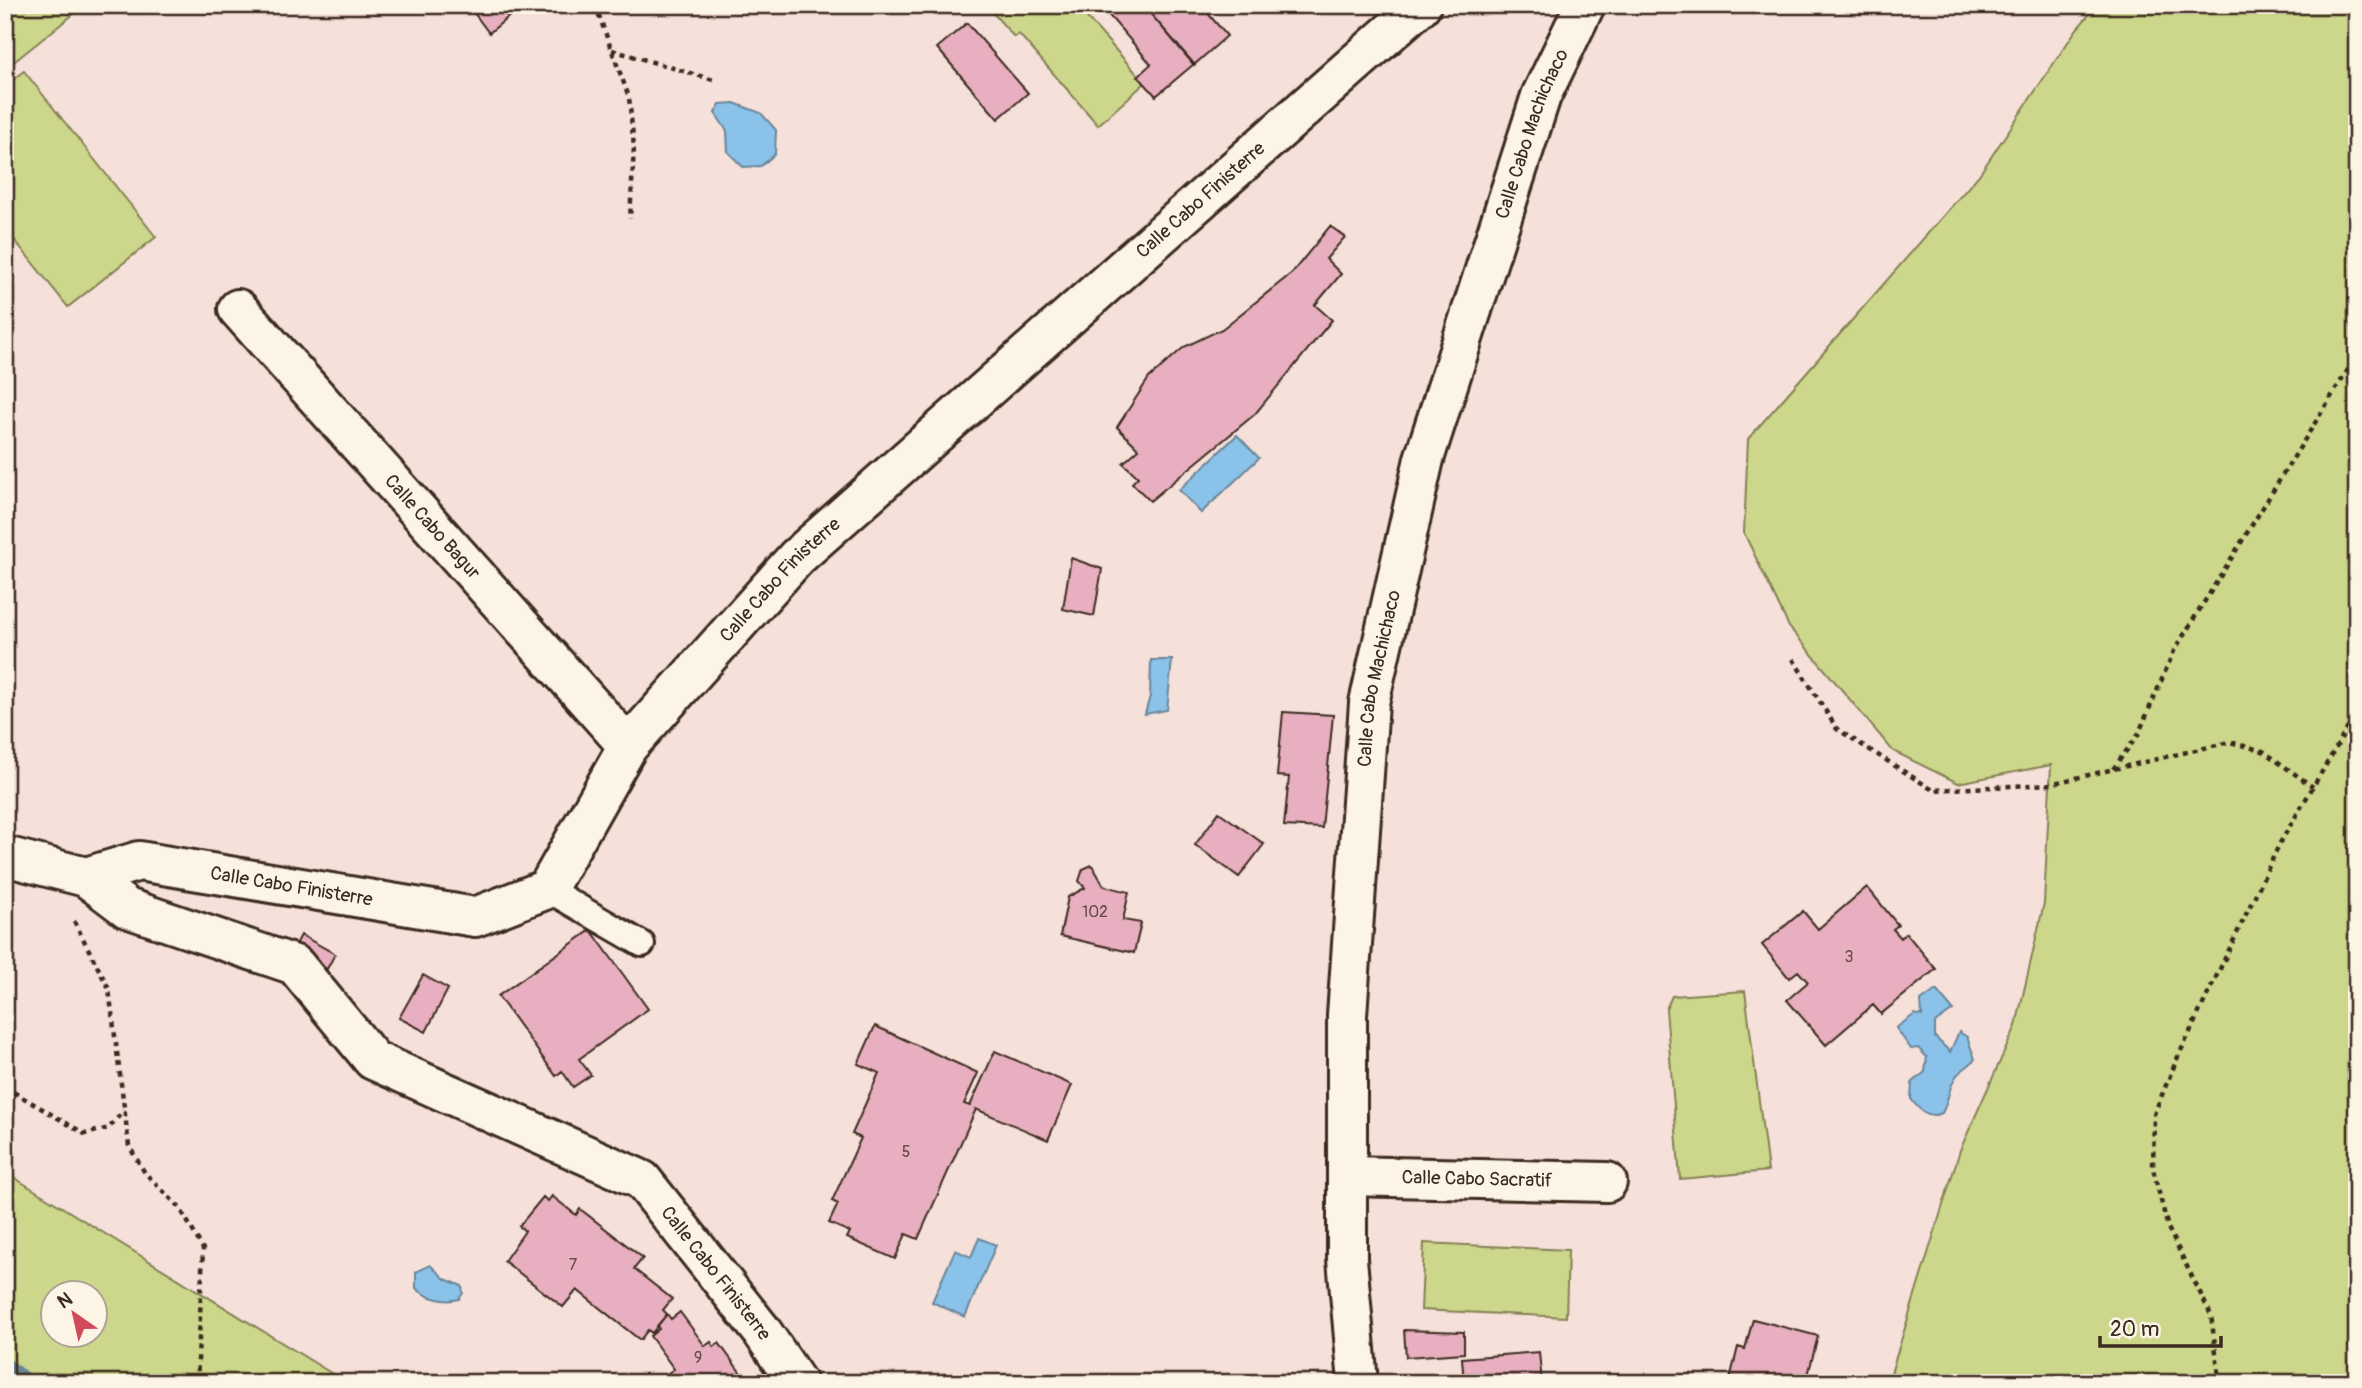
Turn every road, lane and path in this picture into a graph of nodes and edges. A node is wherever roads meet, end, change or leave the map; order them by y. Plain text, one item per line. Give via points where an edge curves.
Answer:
1 (595, 5) edge
2 (1421, 5) edge
3 (1585, 5) edge
4 (611, 50) junction
5 (717, 80) dead end
6 (630, 219) dead end
7 (238, 309) dead end
8 (2357, 355) edge
9 (1793, 659) dead end
10 (2357, 712) edge
11 (628, 746) junction
12 (2113, 769) junction
13 (2313, 787) junction
14 (5, 856) edge
15 (86, 877) junction
16 (547, 889) junction
17 (642, 944) dead end
18 (5, 1087) edge
19 (125, 1109) junction
20 (1347, 1176) junction
21 (1607, 1182) dead end
22 (197, 1383) edge
23 (797, 1383) edge
24 (1358, 1383) edge
25 (2220, 1383) edge

1 - 4 path
2 - 11 street, Calle Cabo Finisterre via 797,557
3 - 20 street, Calle Cabo Machichaco via 1541,96 1423,458 1369,703 1347,1015
4 - 5 path
4 - 6 path via 629,97 634,147
7 - 11 street, Calle Cabo Bagur
8 - 12 path via 2174,651 2138,735
9 - 12 path via 1838,729 1933,790 2050,784
10 - 13 path
11 - 16 street, Calle Cabo Finisterre
12 - 13 path via 2230,742 2263,751
13 - 25 path via 2280,843 2154,1114 2153,1169 2168,1228 2211,1315
14 - 15 street, Calle Cabo Finisterre
15 - 16 street, Calle Cabo Finisterre via 139,861 475,917
15 - 19 path via 74,921 109,989
15 - 23 street, Calle Cabo Finisterre via 127,908 295,965 373,1060 642,1180 761,1330
16 - 17 lane
18 - 19 path via 85,1134 108,1128
19 - 22 path via 129,1146 145,1173 180,1208 203,1249
20 - 21 street, Calle Cabo Sacratif
20 - 24 street, Calle Cabo Machichaco via 1347,1259

